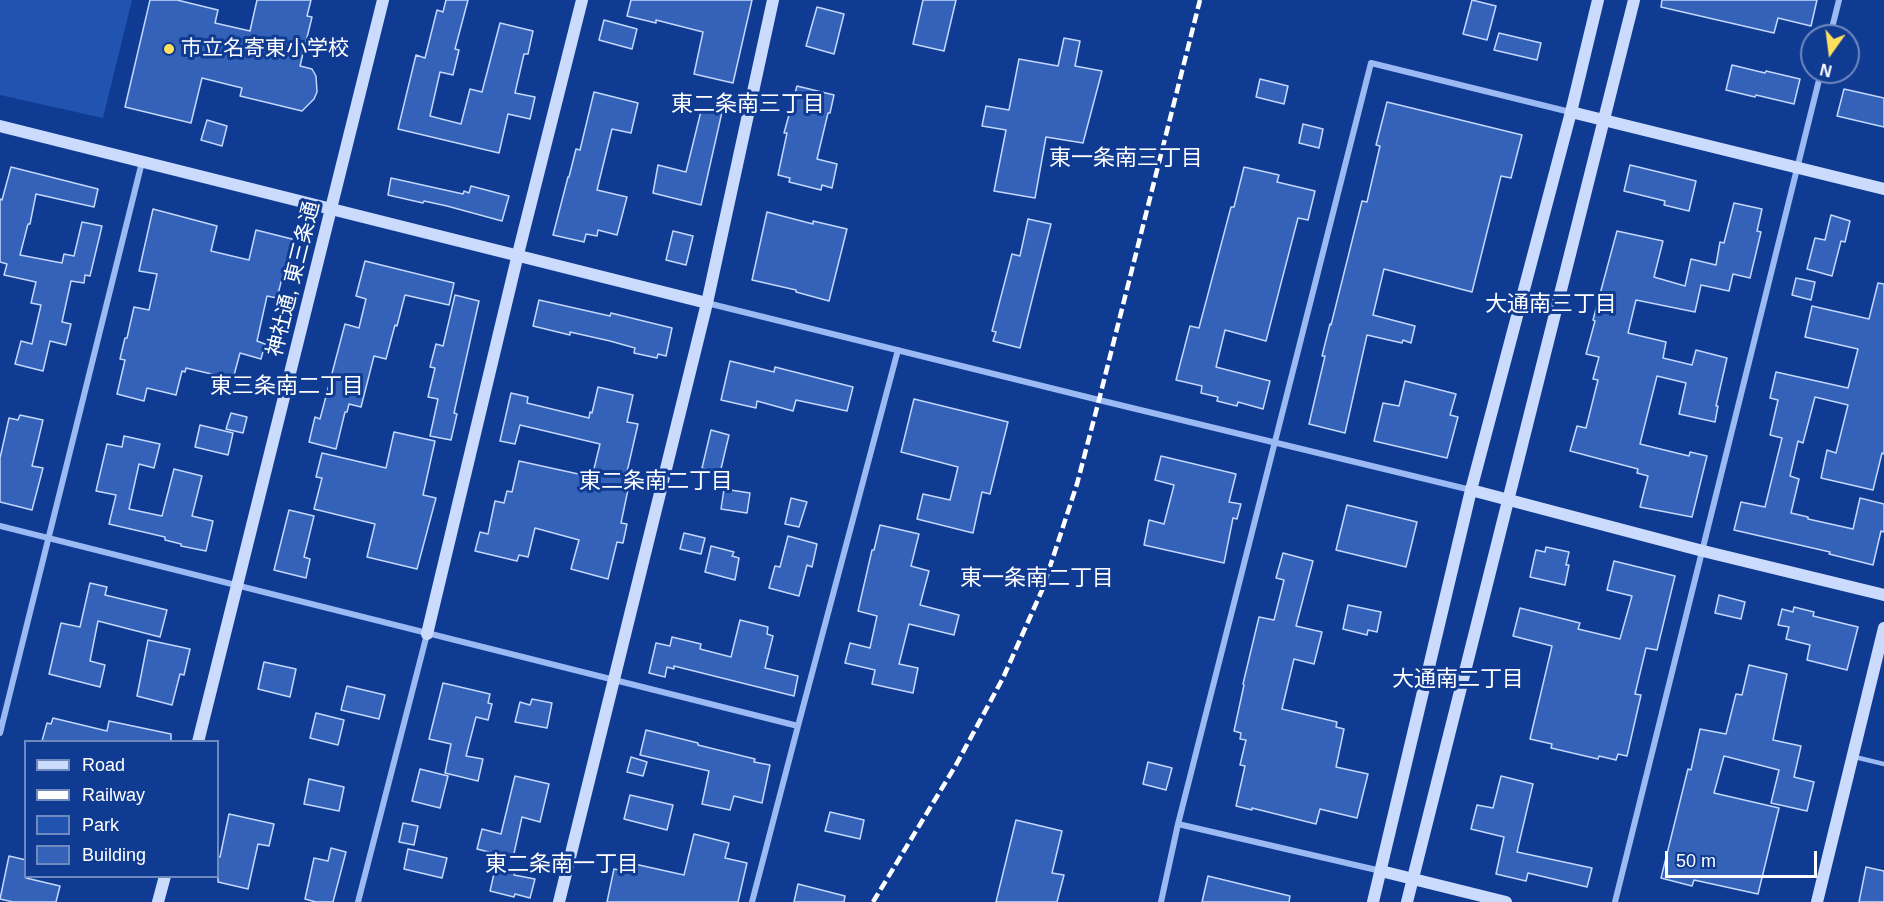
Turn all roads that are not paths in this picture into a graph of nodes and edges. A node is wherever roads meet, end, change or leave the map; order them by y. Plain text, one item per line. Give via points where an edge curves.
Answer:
1 (383, 0) edge
2 (582, 0) edge
3 (773, 0) edge
4 (1598, 0) edge
5 (1634, 0) edge
6 (1839, 0) edge
7 (1833, 24) edge
8 (1818, 84) edge
9 (1571, 112) junction
10 (1605, 121) junction
11 (0, 126) edge
12 (142, 161) junction
13 (1798, 168) junction
14 (1884, 189) edge
15 (331, 209) junction
16 (518, 254) junction
17 (707, 303) junction
18 (898, 350) junction
19 (1275, 443) junction
20 (1471, 490) junction
21 (1509, 500) junction
22 (0, 526) edge
23 (47, 539) junction
24 (1703, 551) junction
25 (237, 586) junction
26 (1884, 595) edge
27 (1884, 628) edge
28 (427, 634) junction
29 (614, 680) junction
30 (798, 726) junction
31 (0, 733) edge
32 (198, 740) edge
33 (1853, 756) junction
34 (1884, 764) edge
35 (1178, 824) junction
36 (1381, 871) junction
37 (164, 878) edge
38 (1413, 879) junction
39 (158, 902) edge
40 (358, 902) edge
41 (559, 902) edge
42 (752, 902) edge
43 (1161, 902) edge
44 (1373, 902) edge
45 (1407, 902) edge
46 (1506, 902) edge
47 (1615, 902) edge
48 (1817, 902) edge

1 - 15 street, 神社通, 東三条通
2 - 16 street
3 - 17 street
4 - 9 street
5 - 10 street
6 - 7 street
8 - 13 street
9 - 10 street
9 - 19 street via 1371,63
9 - 20 street
10 - 13 street
10 - 21 street
11 - 12 street
12 - 15 street
12 - 23 street
13 - 14 street
13 - 24 street
15 - 16 street
15 - 25 street, 神社通, 東三条通
16 - 17 street
16 - 28 street
17 - 18 street
17 - 29 street
18 - 19 street
18 - 30 street
19 - 20 street
19 - 35 street
20 - 21 street
20 - 36 street
21 - 24 street
21 - 38 street
22 - 23 street
23 - 25 street
23 - 31 street
24 - 26 street
24 - 47 street
25 - 28 street
25 - 32 street, 神社通, 東三条通
27 - 33 street
28 - 29 street
28 - 40 street
29 - 30 street
29 - 41 street
30 - 42 street
33 - 34 lane
33 - 48 street
35 - 36 street
35 - 43 street
36 - 38 street
36 - 44 street
37 - 39 street
38 - 45 street
38 - 46 street

